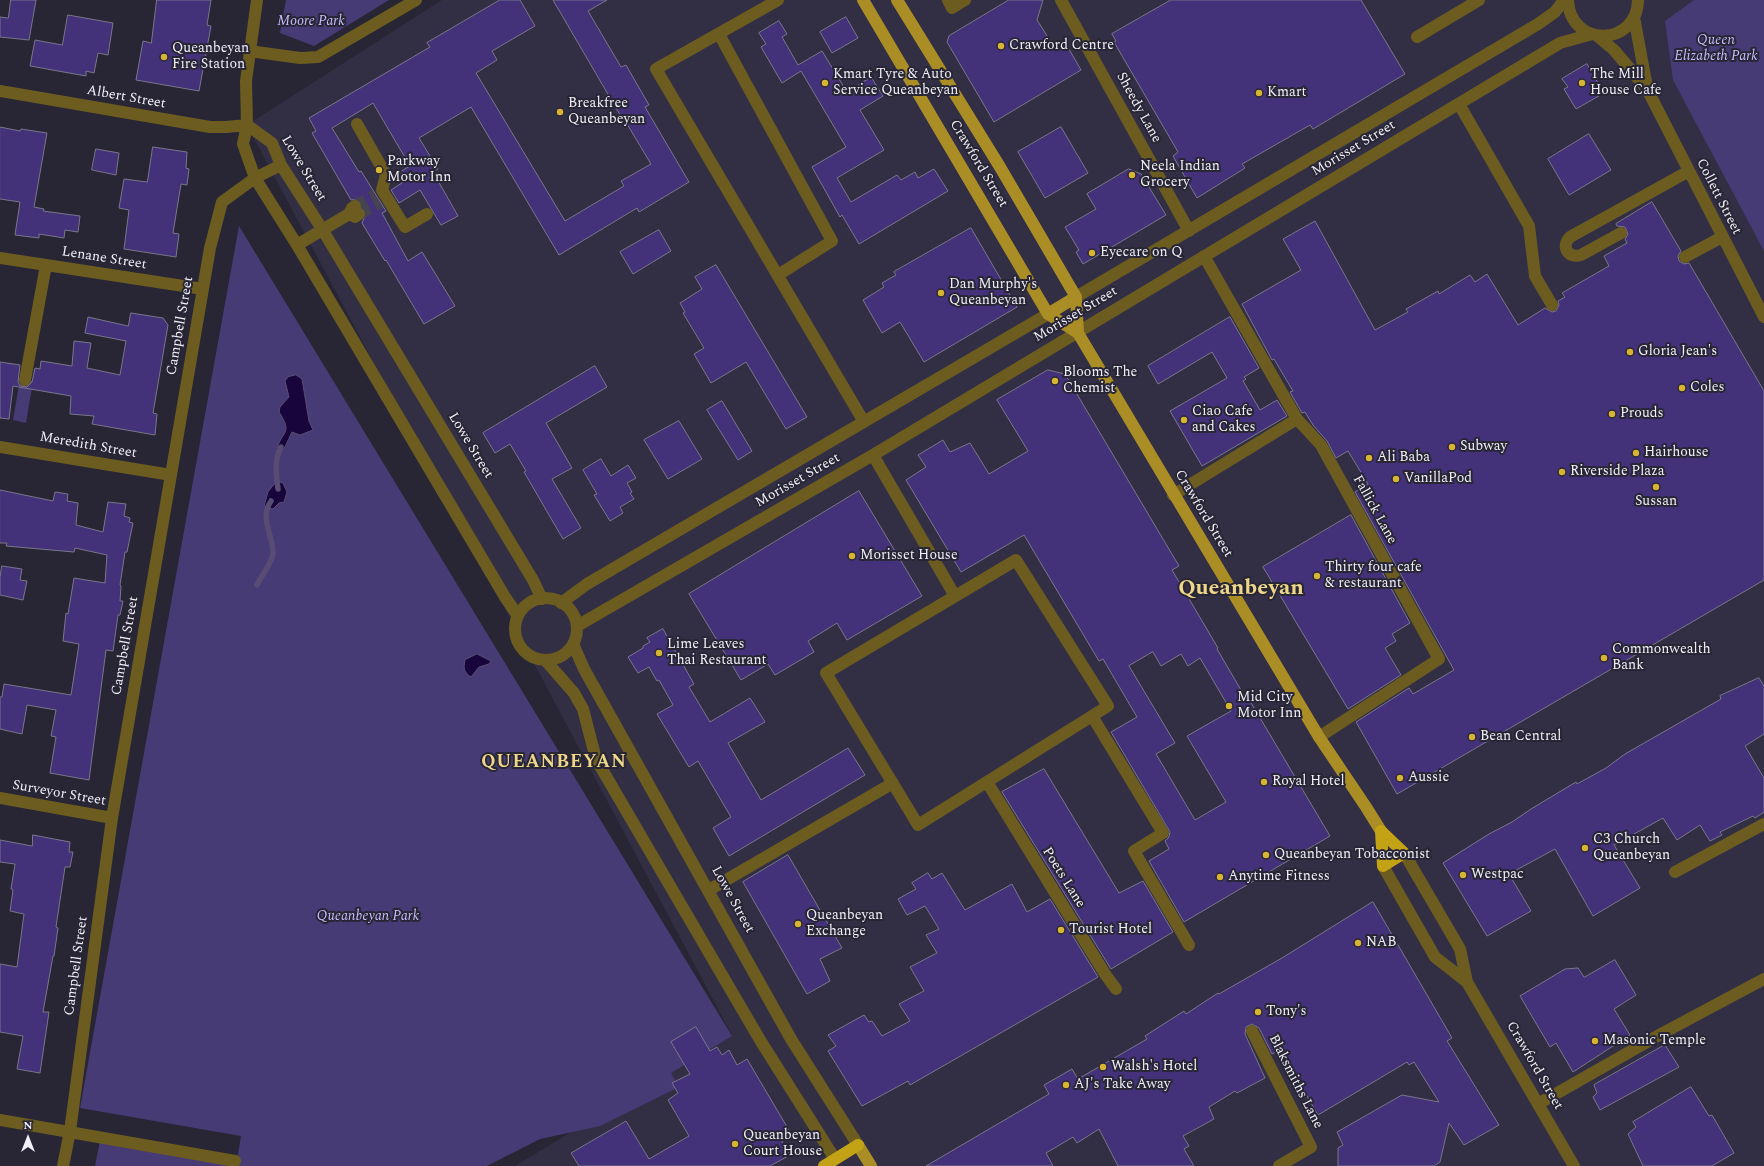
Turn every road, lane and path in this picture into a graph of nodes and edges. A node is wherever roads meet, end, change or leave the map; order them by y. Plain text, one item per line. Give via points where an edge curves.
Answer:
1 (257, 0) edge
2 (416, 0) edge
3 (778, 0) edge
4 (863, 0) edge
5 (897, 0) edge
6 (948, 0) edge
7 (965, 0) edge
8 (1061, 0) edge
9 (1479, 0) edge
10 (1564, 0) edge
11 (1568, 0) edge
12 (1646, 0) edge
13 (1636, 10) edge
14 (719, 34) junction
15 (1594, 35) junction
16 (1417, 37) dead end
17 (249, 51) junction
18 (1647, 89) junction
19 (0, 91) edge
20 (1459, 104) junction
21 (357, 124) dead end
22 (247, 125) junction
23 (281, 165) junction
24 (1689, 171) junction
25 (255, 178) junction
26 (354, 212) tunnel mouth
27 (427, 214) dead end
28 (322, 229) junction
29 (1189, 231) junction
30 (1621, 233) dead end
31 (1722, 237) junction
32 (297, 245) junction
33 (1204, 256) junction
34 (1685, 257) dead end
35 (0, 258) edge
36 (46, 265) junction
37 (778, 275) junction
38 (203, 289) junction
39 (1076, 298) junction
40 (1552, 305) dead end
41 (1048, 314) junction
42 (1764, 317) edge
43 (1078, 333) junction
44 (25, 380) dead end
45 (1297, 419) junction
46 (864, 422) junction
47 (0, 447) edge
48 (873, 455) junction
49 (171, 476) junction
50 (1174, 495) junction
51 (955, 596) junction
52 (542, 599) junction
53 (561, 603) junction
54 (518, 616) junction
55 (577, 626) junction
56 (573, 644) junction
57 (546, 660) junction
58 (1092, 716) junction
59 (1319, 737) junction
60 (987, 782) junction
61 (893, 783) junction
62 (0, 798) edge
63 (112, 818) junction
64 (1764, 824) edge
65 (1381, 831) junction
66 (1404, 854) junction
67 (1382, 866) junction
68 (1675, 872) dead end
69 (709, 890) junction
70 (1189, 945) dead end
71 (1764, 979) edge
72 (1467, 982) junction
73 (1116, 988) dead end
74 (1252, 1031) dead end
75 (1538, 1104) junction
76 (0, 1120) edge
77 (70, 1131) junction
78 (858, 1146) junction
79 (235, 1161) dead end
80 (837, 1163) edge
81 (63, 1166) edge
82 (824, 1166) edge
83 (871, 1166) edge
84 (1279, 1166) edge
85 (1574, 1166) edge

1 - 17 street
2 - 17 street via 318,57 300,58
3 - 14 street
4 - 41 main road, Crawford Street
5 - 39 main road, Crawford Street via 1000,167
6 - 7 street via 952,8
8 - 29 street, Sheedy Lane
9 - 16 street
10 - 29 street, Morisset Street via 1555,12 1538,24
11 - 15 street, Collett Street via 1569,11 1574,21
12 - 13 street
13 - 15 street, Morisset Street via 1628,26 1618,33 1607,36
13 - 18 street, Collett Street
14 - 37 street via 832,241
14 - 37 street via 656,69
15 - 18 street, Collett Street via 1617,54
15 - 20 street, Morisset Street via 1560,44
17 - 22 street via 246,81
18 - 24 street, Collett Street
19 - 22 street, Albert Street via 210,127
20 - 33 street, Morisset Street
20 - 40 street via 1529,226 1535,276
21 - 27 street via 386,175 381,197 405,227
22 - 23 street, Lowe Street via 272,143
22 - 25 street via 243,144
23 - 25 street, Campbell Street
23 - 28 street, Lowe Street
24 - 30 street via 1570,237 1566,240 1566,251 1575,257
24 - 31 street, Collett Street
25 - 32 street
25 - 38 street, Campbell Street via 222,202
26 - 28 street
28 - 32 street
28 - 52 street, Lowe Street via 529,573
29 - 39 street, Morisset Street
31 - 34 street
31 - 42 street, Collett Street
32 - 54 street
33 - 43 street, Morisset Street
33 - 45 street, Fallick Lane
35 - 36 street, Lenane Street
36 - 38 street, Lenane Street
36 - 44 street
37 - 46 street
38 - 49 street, Campbell Street
39 - 41 main road, Morisset Street
39 - 43 main road, Crawford Street
41 - 43 main road, Crawford Street
41 - 46 street, Morisset Street
43 - 48 street, Morisset Street
43 - 50 main road, Crawford Street
45 - 50 street
45 - 59 street, Fallick Lane via 1321,445 1439,659
46 - 53 street, Morisset Street via 587,584
47 - 49 street, Meredith Street
48 - 51 street
48 - 55 street, Morisset Street
49 - 63 street, Campbell Street
50 - 59 main road, Crawford Street
51 - 58 street via 1016,560 1108,706
51 - 61 street via 826,673
52 - 53 street via 552,599
52 - 54 street via 526,606
53 - 55 street via 572,613
54 - 57 street via 515,635 519,645 525,653 534,658
55 - 56 street
56 - 57 street via 561,656
56 - 69 street, Lowe Street via 584,669
57 - 80 street via 574,693 583,709 596,759 760,1040
58 - 60 street
58 - 70 street via 1163,833 1134,850
59 - 65 main road, Crawford Street
60 - 61 street via 918,824
60 - 73 street, Poets Lane
61 - 69 street
62 - 63 street, Surveyor Street
63 - 77 street, Campbell Street
64 - 68 street
65 - 66 highway, Crawford Street
65 - 67 highway, Crawford Street
66 - 67 highway
66 - 72 street, Crawford Street via 1460,949
67 - 72 street, Crawford Street via 1436,957
69 - 78 street, Lowe Street via 792,1039
71 - 75 street
72 - 75 street, Crawford Street
74 - 84 street, Blaksmiths Lane via 1311,1147
75 - 85 street, Crawford Street
76 - 77 street
77 - 79 street
77 - 81 street, Campbell Street
78 - 80 highway
78 - 83 main road, Lowe Street
80 - 82 highway

